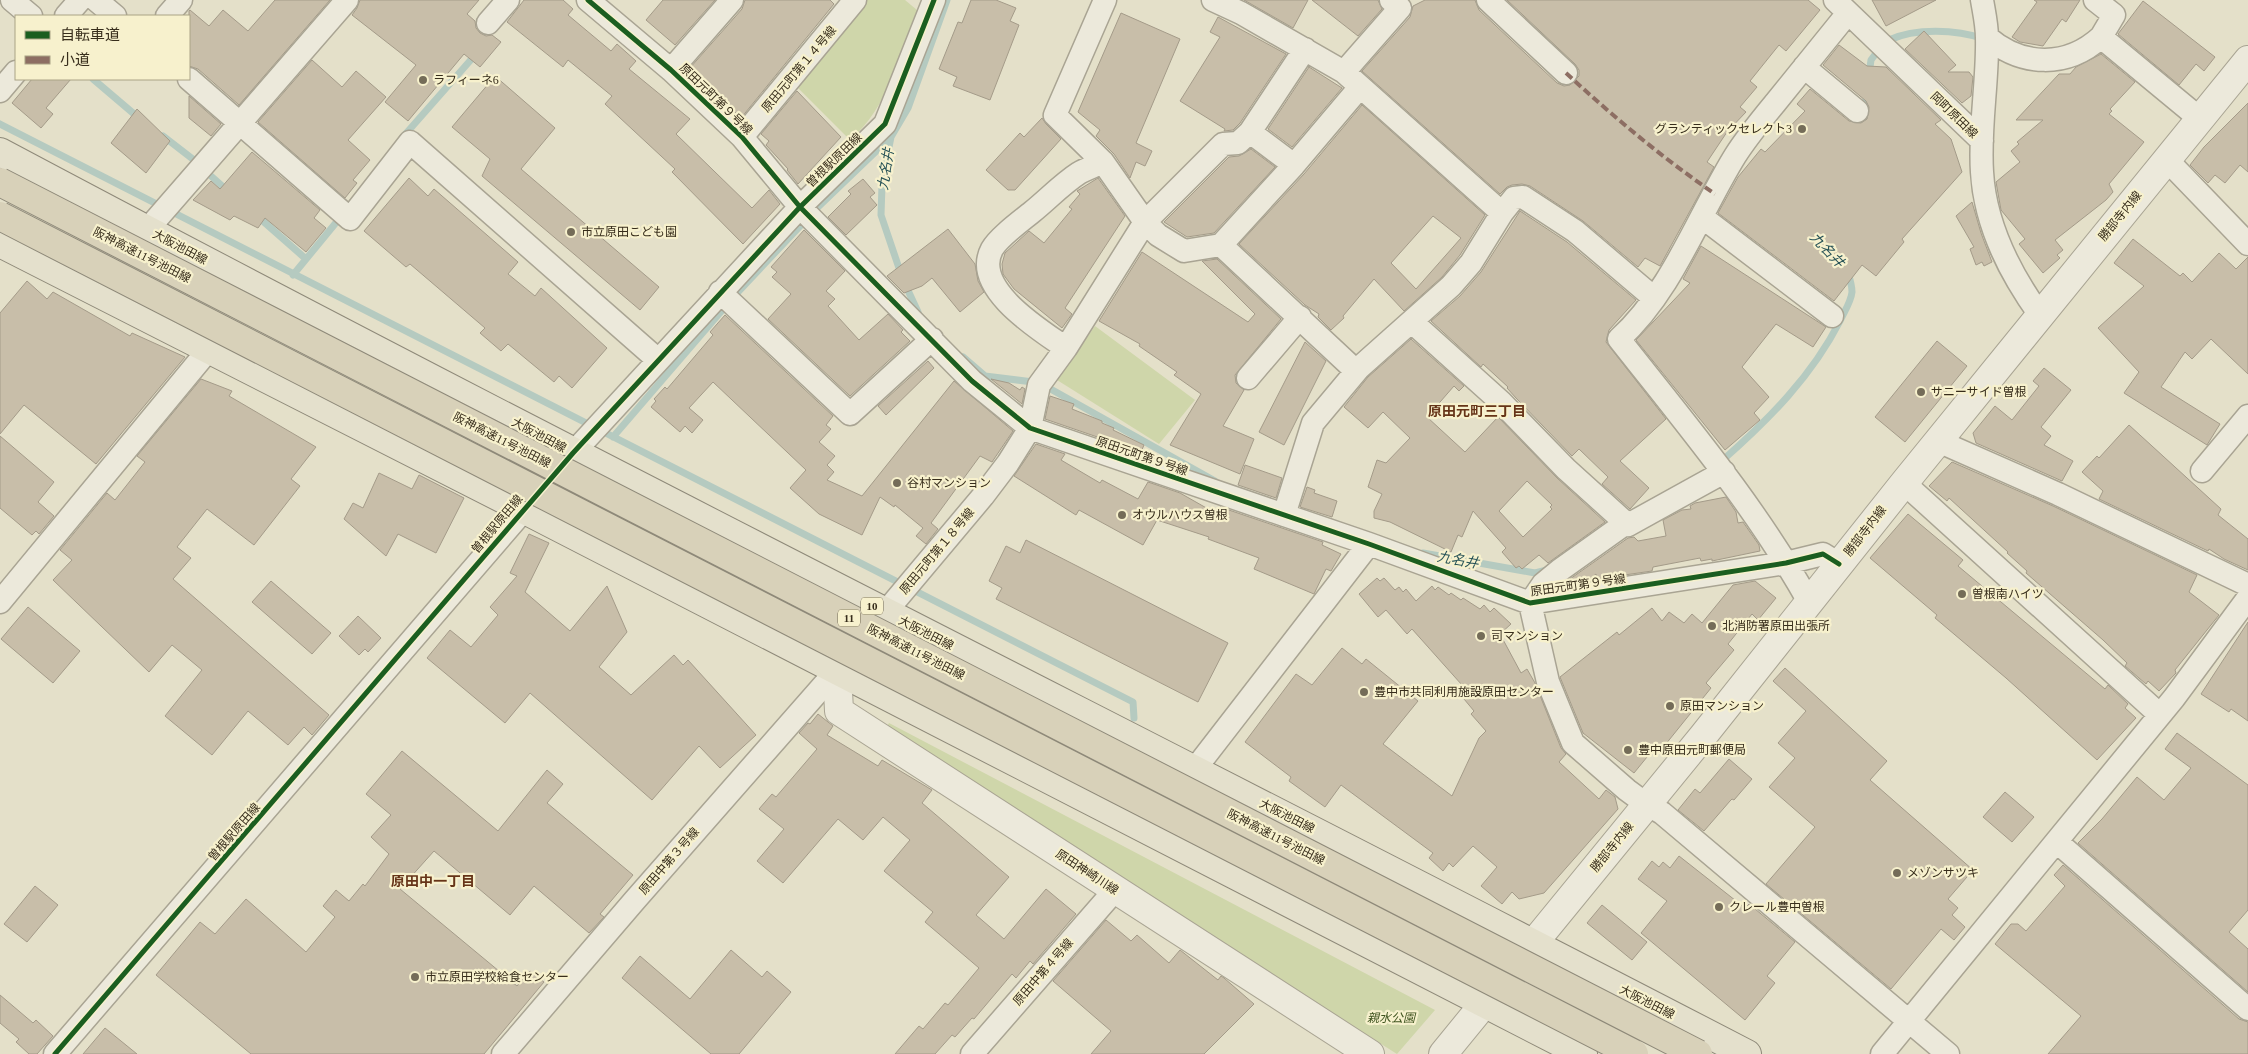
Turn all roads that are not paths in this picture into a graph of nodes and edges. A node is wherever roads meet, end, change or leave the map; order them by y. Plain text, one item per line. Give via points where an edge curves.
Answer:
1 (12, 0) edge
2 (80, 0) edge
3 (96, 0) edge
4 (180, 0) edge
5 (347, 0) edge
6 (508, 0) edge
7 (732, 0) edge
8 (856, 0) edge
9 (934, 0) edge
10 (1105, 0) edge
11 (1213, 0) edge
12 (1488, 0) edge
13 (1982, 0) edge
14 (2095, 0) edge
15 (1402, 3) edge
16 (600, 4) edge
17 (1842, 7) edge
18 (30, 15) edge
19 (67, 15) edge
20 (114, 15) edge
21 (168, 15) edge
22 (488, 23) dead end
23 (1988, 37) junction
24 (2101, 37) junction
25 (1305, 49) junction
26 (2248, 60) edge
27 (1804, 67) junction
28 (10, 70) edge
29 (671, 70) junction
30 (1566, 73) dead end
31 (190, 80) edge
32 (1352, 80) junction
33 (0, 91) edge
34 (1857, 111) dead end
35 (2200, 118) junction
36 (241, 123) junction
37 (1250, 132) junction
38 (742, 137) junction
39 (1982, 141) junction
40 (0, 152) edge
41 (2166, 159) junction
42 (1103, 162) junction
43 (1294, 165) junction
44 (0, 182) edge
45 (1502, 212) junction
46 (806, 213) junction
47 (0, 216) edge
48 (1702, 217) junction
49 (1145, 222) junction
50 (153, 224) junction
51 (0, 243) edge
52 (2248, 244) edge
53 (1221, 245) junction
54 (727, 298) junction
55 (1654, 298) junction
56 (2040, 315) junction
57 (1832, 316) dead end
58 (1300, 317) junction
59 (1412, 322) junction
60 (932, 339) junction
61 (210, 348) junction
62 (1066, 348) junction
63 (658, 360) junction
64 (1356, 371) junction
65 (1248, 378) dead end
66 (2248, 416) edge
67 (1030, 428) junction
68 (1938, 441) junction
69 (579, 446) junction
70 (2202, 471) dead end
71 (1724, 472) junction
72 (1904, 483) junction
73 (524, 509) junction
74 (1284, 515) junction
75 (1626, 523) junction
76 (1369, 544) junction
77 (1786, 563) junction
78 (1839, 564) junction
79 (2248, 585) edge
80 (2248, 598) edge
81 (0, 602) edge
82 (1809, 602) junction
83 (1530, 603) junction
84 (890, 607) junction
85 (837, 670) junction
86 (2160, 715) junction
87 (1195, 769) junction
88 (1646, 804) junction
89 (2057, 842) junction
90 (1115, 890) junction
91 (1534, 943) junction
92 (1484, 1004) junction
93 (2248, 1009) edge
94 (1908, 1022) junction
95 (54, 1054) edge
96 (503, 1054) edge
97 (972, 1054) edge
98 (1370, 1054) edge
99 (1443, 1054) edge
100 (1583, 1054) edge
101 (1634, 1054) edge
102 (1698, 1054) edge
103 (1748, 1054) edge
104 (1882, 1054) edge
105 (1948, 1054) edge

1 - 18 street
2 - 19 street
3 - 20 street
4 - 21 street
5 - 36 street
6 - 22 street
7 - 29 street
8 - 38 street, 原田元町第１４号線
9 - 46 street, 曽根駅原田線 via 886,124
10 - 42 street via 1054,116
11 - 25 street
12 - 30 street
13 - 23 street
14 - 24 street via 2114,15
15 - 32 street
16 - 29 street, 原田元町第９号線
17 - 27 street
17 - 39 street, 岡町原田線
23 - 24 street via 2013,55 2044,61 2075,55
23 - 39 street
24 - 35 street
25 - 32 street
25 - 37 street
26 - 35 street, 勝部寺内線
27 - 34 street
27 - 48 street via 1735,156
28 - 33 street
29 - 38 street, 原田元町第９号線
31 - 36 street
32 - 43 street
32 - 45 street
35 - 41 street, 勝部寺内線
36 - 50 street
36 - 63 street via 350,219 410,142
37 - 43 street
37 - 49 street via 1238,143 1223,144
38 - 46 street, 原田元町第９号線
39 - 56 street, 岡町原田線 via 1986,203 1994,234 2006,262
40 - 50 main road, 大阪池田線 / 10
41 - 52 street
41 - 56 street, 勝部寺内線
42 - 49 street
42 - 62 street via 1079,173 1015,226 992,248 989,259 989,272 999,293 1036,327
43 - 53 street
44 - 102 highway, 阪神高速11号池田線 / 11, bridge
45 - 55 street via 1514,198 1523,197 1575,231
45 - 59 street via 1471,263
46 - 54 street, 曽根駅原田線
46 - 60 street, 原田元町第９号線
47 - 101 highway, 11, bridge
48 - 55 street
48 - 57 street
49 - 53 street via 1158,235 1184,251
49 - 62 street
50 - 69 main road, 大阪池田線 / 10
51 - 61 main road
53 - 58 street
54 - 60 street via 850,414
54 - 63 street, 曽根駅原田線
55 - 71 street via 1638,322 1619,339
56 - 68 street, 勝部寺内線
58 - 64 street
58 - 65 street
59 - 64 street
59 - 75 street via 1501,402 1566,469
60 - 67 street, 原田元町第９号線 via 972,381
61 - 73 main road
61 - 81 street
62 - 67 street via 1039,385
63 - 69 street, 曽根駅原田線
64 - 74 street via 1312,423
66 - 70 street
67 - 74 street, 原田元町第９号線
67 - 84 street, 原田元町第１８号線 via 984,496
68 - 72 street, 勝部寺内線
68 - 79 street
69 - 73 street, 曽根駅原田線
69 - 84 main road, 大阪池田線 / 10
71 - 75 street via 1628,525
71 - 77 street
72 - 78 street, 勝部寺内線
72 - 86 street
73 - 85 main road
73 - 95 street, 曽根駅原田線
74 - 76 street, 原田元町第９号線
75 - 83 street via 1543,584
76 - 83 street, 原田元町第９号線
76 - 87 street
77 - 78 street, 原田元町第９号線 via 1823,554
77 - 82 street
77 - 83 street, 原田元町第９号線
78 - 82 street, 勝部寺内線
80 - 86 street
82 - 88 street, 勝部寺内線
83 - 88 street via 1548,682 1574,743
84 - 85 street, 原田元町第１８号線
84 - 87 main road, 大阪池田線 / 10
85 - 90 street, 原田神崎川線 via 839,711
85 - 92 main road
85 - 96 street, 原田中第３号線
86 - 89 street
87 - 91 main road, 大阪池田線 / 10
88 - 91 street, 勝部寺内線
88 - 94 street via 1662,813
89 - 93 street
89 - 94 street
90 - 97 street, 原田中第４号線
90 - 98 street, 原田神崎川線
91 - 92 street, 勝部寺内線
91 - 103 main road, 大阪池田線 / 10
92 - 99 street, 勝部寺内線
92 - 100 main road
94 - 104 street
94 - 105 street

